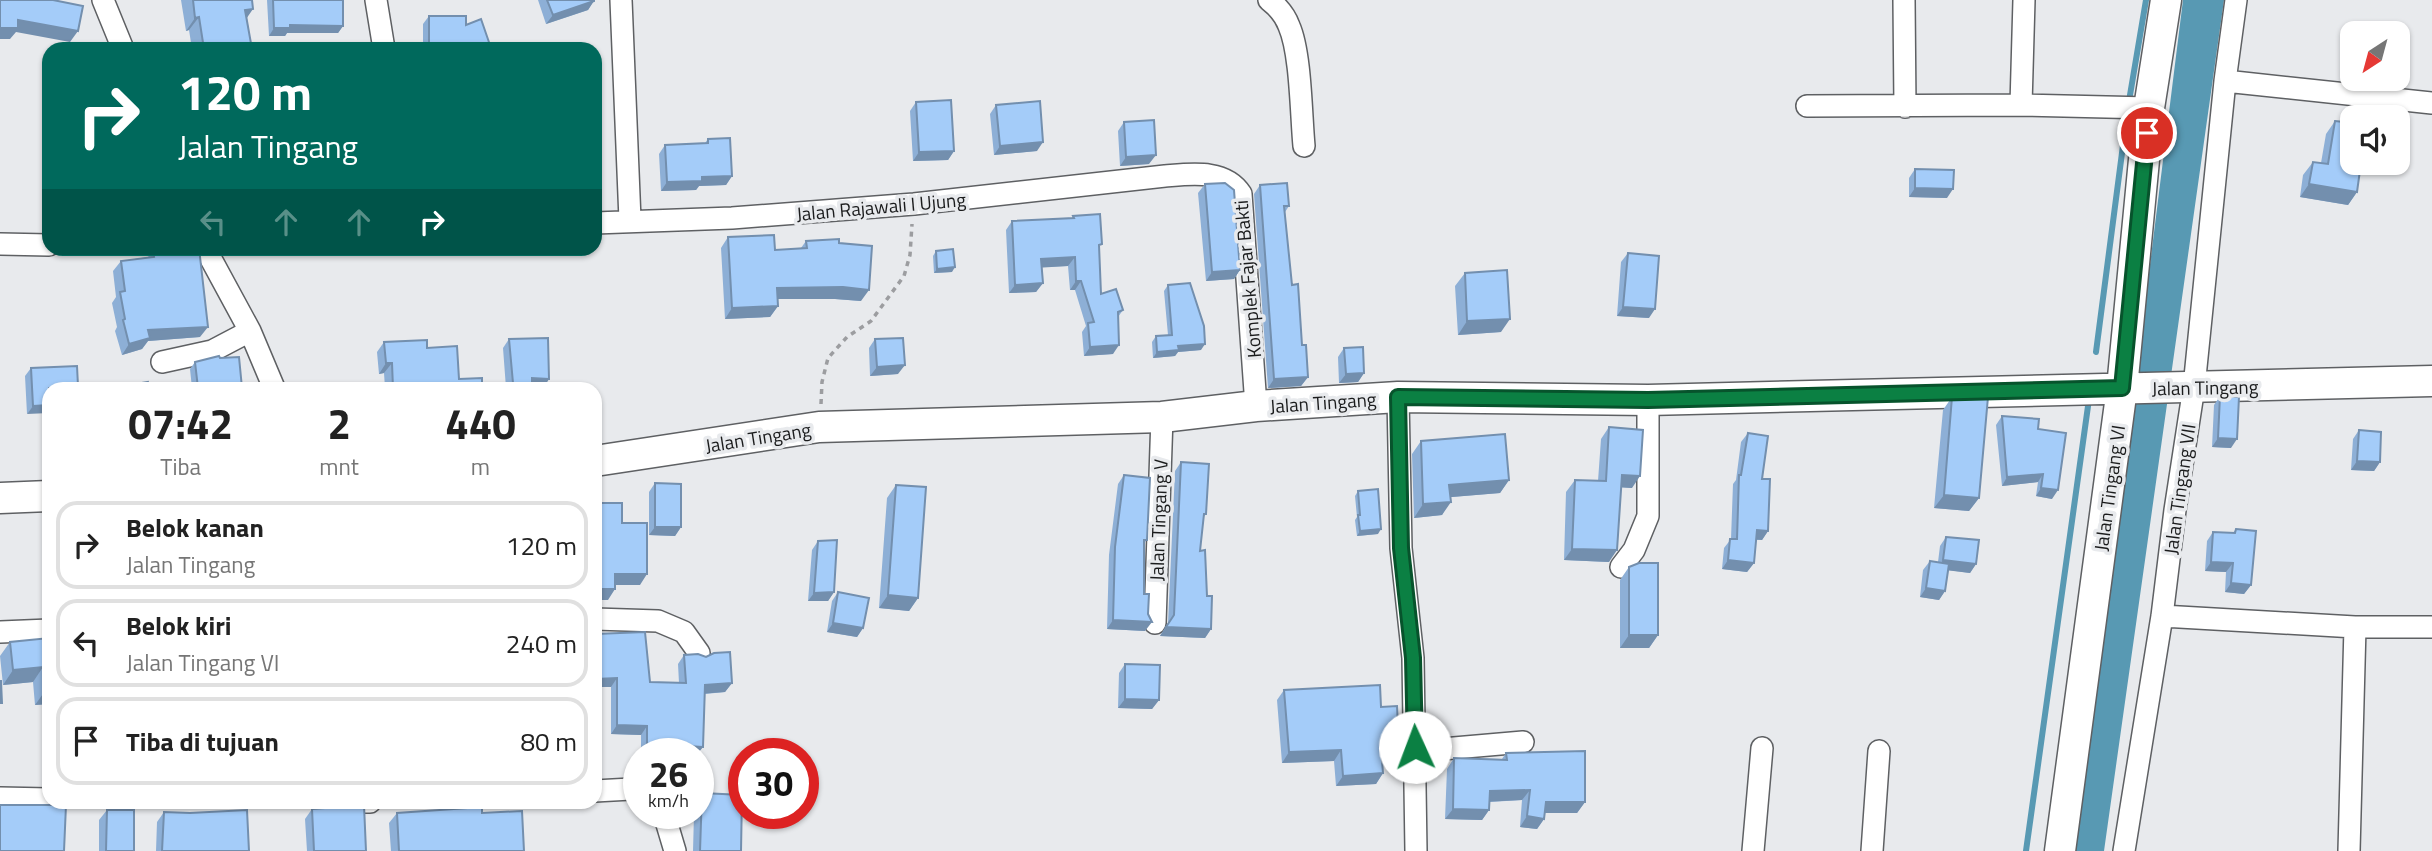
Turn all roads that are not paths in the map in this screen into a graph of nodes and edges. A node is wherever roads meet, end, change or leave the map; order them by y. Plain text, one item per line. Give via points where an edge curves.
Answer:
1 (103, 0) edge
2 (376, 0) edge
3 (621, 0) edge
4 (1269, 0) edge
5 (1904, 0) edge
6 (2024, 0) edge
7 (2166, 0) edge
8 (2236, 0) edge
9 (120, 42) edge
10 (383, 42) edge
11 (2225, 81) junction
12 (2432, 103) edge
13 (2021, 105) junction
14 (1807, 106) dead end
15 (1905, 107) junction
16 (2149, 108) junction
17 (1304, 146) dead end
18 (1165, 176) joint
19 (630, 220) junction
20 (602, 222) edge
21 (0, 244) edge
22 (42, 245) edge
23 (209, 256) edge
24 (250, 331) junction
25 (162, 362) dead end
26 (2432, 381) edge
27 (272, 382) edge
28 (2182, 387) junction
29 (2128, 388) junction
30 (1398, 397) junction
31 (1648, 400) junction
32 (1256, 406) junction
33 (1162, 417) junction
34 (602, 460) edge
35 (42, 496) edge
36 (0, 498) edge
37 (1621, 567) dead end
38 (2162, 616) junction
39 (602, 619) edge
40 (1155, 623) edge
41 (2355, 627) junction
42 (2432, 627) edge
43 (42, 630) edge
44 (0, 632) edge
45 (699, 653) edge
46 (1523, 742) dead end
47 (1415, 747) junction
48 (1762, 748) dead end
49 (1879, 751) dead end
50 (623, 789) edge
51 (602, 791) edge
52 (0, 798) edge
53 (42, 799) edge
54 (668, 829) edge
55 (675, 851) edge
56 (1416, 851) edge
57 (1753, 851) edge
58 (1872, 851) edge
59 (2060, 851) edge
60 (2124, 851) edge
61 (2349, 851) edge

1 - 9 street
2 - 10 street
3 - 19 street
4 - 17 street via 1289,25 1294,43
5 - 15 street
6 - 13 street
7 - 16 main road, Jalan Tingang VI
8 - 11 street, Jalan Tingang VII
11 - 12 street
11 - 28 street, Jalan Tingang VII
13 - 15 street
13 - 16 street
14 - 15 street
16 - 29 main road, Jalan Tingang VI
18 - 19 street, Jalan Rajawali I Ujung via 914,204 732,218
18 - 32 street, Komplek Fajar Bakti via 1197,173 1223,179 1241,194
19 - 20 street, Jalan Rajawali I Ujung
21 - 22 street
23 - 24 street
24 - 25 street via 212,351
24 - 27 street
26 - 28 main road, Jalan Tingang
28 - 29 main road, Jalan Tingang
28 - 38 street, Jalan Tingang VII via 2175,510
29 - 31 main road, Jalan Tingang
29 - 59 main road, Jalan Tingang VI
30 - 31 main road, Jalan Tingang
30 - 32 main road, Jalan Tingang
30 - 47 street via 1401,548 1413,658
31 - 37 street via 1648,516 1634,550
32 - 33 main road, Jalan Tingang
33 - 34 main road, Jalan Tingang via 819,427
33 - 40 street, Jalan Tingang V
35 - 36 main road
38 - 41 street
38 - 60 street, Jalan Tingang VII
39 - 45 street via 657,621 684,632
41 - 42 street
41 - 61 street
43 - 44 street
46 - 47 street via 1431,750
47 - 56 street
48 - 57 street
49 - 58 street
50 - 51 street
52 - 53 street
54 - 55 street

